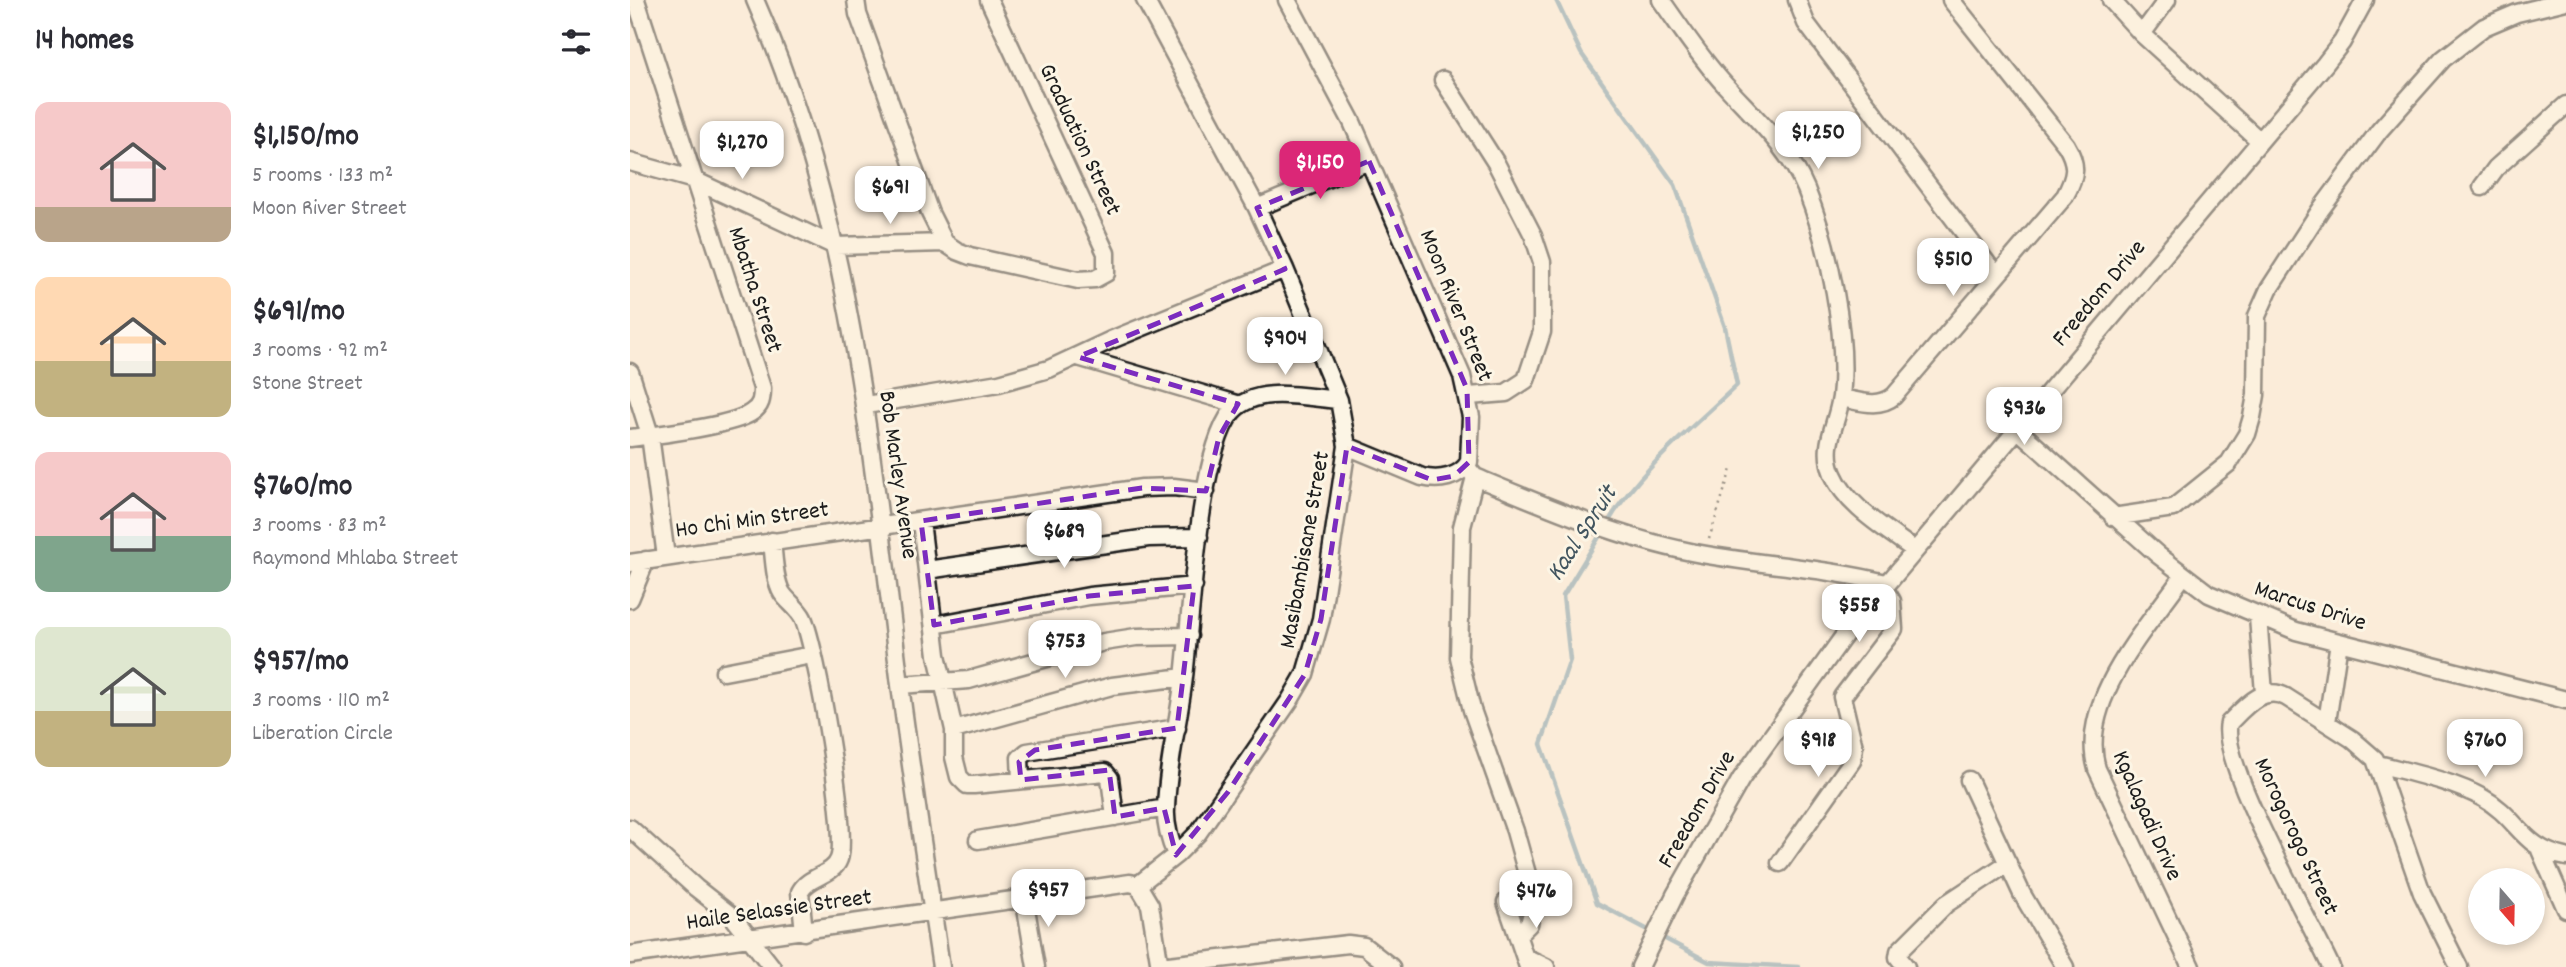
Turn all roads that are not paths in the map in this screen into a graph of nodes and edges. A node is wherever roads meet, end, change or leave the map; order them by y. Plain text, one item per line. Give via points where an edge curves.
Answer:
1 (636, 0) edge
2 (755, 0) edge
3 (856, 0) edge
4 (989, 0) edge
5 (1145, 0) edge
6 (1287, 0) edge
7 (1661, 0) edge
8 (1797, 0) edge
9 (1951, 0) edge
10 (2111, 0) edge
11 (2167, 0) edge
12 (2364, 0) edge
13 (2566, 1) edge
14 (2142, 34) junction
15 (1443, 80) dead end
16 (2566, 106) edge
17 (2260, 141) junction
18 (1369, 161) junction
19 (630, 162) edge
20 (694, 180) junction
21 (2482, 187) dead end
22 (1257, 208) junction
23 (944, 243) junction
24 (835, 246) junction
25 (1285, 269) junction
26 (1996, 275) junction
27 (1078, 357) junction
28 (630, 372) edge
29 (1469, 397) junction
30 (1841, 398) junction
31 (1339, 400) junction
32 (866, 405) junction
33 (1240, 405) junction
34 (2015, 428) junction
35 (650, 435) junction
36 (630, 438) edge
37 (1347, 446) junction
38 (1471, 472) junction
39 (1206, 491) junction
40 (2113, 517) junction
41 (921, 521) junction
42 (881, 526) junction
43 (1199, 537) junction
44 (772, 541) junction
45 (1914, 550) junction
46 (666, 557) junction
47 (638, 562) edge
48 (927, 570) junction
49 (2183, 576) junction
50 (1885, 584) junction
51 (1194, 586) junction
52 (630, 599) edge
53 (2258, 617) junction
54 (934, 625) junction
55 (1189, 636) junction
56 (2339, 642) junction
57 (812, 655) junction
58 (724, 672) dead end
59 (1184, 677) junction
60 (945, 682) junction
61 (900, 685) junction
62 (2264, 693) junction
63 (2566, 700) edge
64 (2327, 722) junction
65 (1177, 728) junction
66 (954, 730) junction
67 (2378, 764) junction
68 (1021, 780) junction
69 (1969, 780) dead end
70 (1166, 808) junction
71 (1115, 817) junction
72 (630, 828) edge
73 (978, 840) dead end
74 (2540, 850) junction
75 (1177, 855) junction
76 (2566, 857) edge
77 (1780, 863) dead end
78 (2008, 863) junction
79 (1138, 885) junction
80 (1024, 897) junction
81 (1506, 902) dead end
82 (2566, 909) edge
83 (933, 913) junction
84 (804, 932) junction
85 (1518, 935) junction
86 (750, 937) junction
87 (630, 955) edge
88 (1278, 960) edge
89 (1527, 962) edge
90 (1160, 966) edge
91 (772, 967) edge
92 (941, 967) edge
93 (1036, 967) edge
94 (1391, 967) edge
95 (1546, 967) edge
96 (1640, 967) edge
97 (1906, 967) edge
98 (2065, 967) edge
99 (2191, 967) edge
100 (2331, 967) edge
101 (2459, 967) edge

1 - 20 street, Mbatha Street
2 - 24 street, Bob Marley Avenue via 809,147
3 - 23 street
4 - 23 street, Graduation Street via 1106,253 1106,273 1078,280 970,257
5 - 22 street, Masibambisane Street
6 - 18 street, Moon River Street
7 - 30 street via 1800,176 1830,266
8 - 26 street via 1806,23
9 - 26 street via 2066,145 2076,167 2065,196
10 - 14 street
11 - 14 street
12 - 17 street, Freedom Drive via 2327,62
13 - 40 street via 2484,27 2443,59 2379,131 2269,289 2257,316 2252,416 2229,463 2173,508
14 - 17 street
15 - 29 street via 1496,163 1542,262 1542,332 1526,380 1506,393
16 - 21 street via 2496,168
17 - 34 street, Freedom Drive
18 - 22 street
18 - 29 street, Moon River Street
19 - 20 street
20 - 24 street
20 - 35 street, Mbatha Street via 760,378 762,400 740,419
22 - 25 street, Masibambisane Street
23 - 24 street
24 - 32 street, Bob Marley Avenue
25 - 27 street
25 - 31 street, Masibambisane Street
26 - 30 street via 1890,400 1872,404
27 - 32 street via 1008,381
27 - 33 street
28 - 35 street
29 - 38 street, Moon River Street
30 - 45 street via 1828,450 1837,482 1853,502
31 - 33 street via 1264,396
31 - 37 street, Masibambisane Street
32 - 42 street, Bob Marley Avenue
33 - 39 street via 1219,437
34 - 40 street, Marcus Drive
34 - 45 street, Freedom Drive
35 - 36 street
35 - 46 street
37 - 38 street via 1432,480
37 - 75 street, Masibambisane Street via 1321,619 1305,674 1228,792
38 - 50 street via 1592,523 1668,546 1854,575
38 - 85 street, Moon River Street via 1462,527 1459,657 1529,881 1532,913
39 - 41 street, Ho Chi Min Street via 1142,488
39 - 43 street
40 - 49 street, Marcus Drive
41 - 42 street, Ho Chi Min Street
41 - 48 street
42 - 44 street, Ho Chi Min Street
42 - 61 street, Bob Marley Avenue
43 - 48 street via 1161,536
43 - 51 street
44 - 46 street, Ho Chi Min Street
44 - 57 street via 781,590 802,617
45 - 50 street, Freedom Drive
46 - 47 street, Ho Chi Min Street
47 - 52 street
48 - 54 street
49 - 53 street, Marcus Drive
49 - 99 street, Kgalagadi Drive via 2109,685 2091,744 2097,769
50 - 77 street via 1892,601 1894,629 1842,697 1854,747 1852,761
50 - 96 street, Freedom Drive via 1758,753 1675,895
51 - 54 street via 1089,596
51 - 55 street
53 - 56 street, Marcus Drive
53 - 62 street
54 - 60 street
55 - 59 street
55 - 60 street via 1104,642 976,679
56 - 63 street, Marcus Drive
56 - 64 street
57 - 58 street
57 - 84 street via 842,843 832,870 810,878 800,892
59 - 65 street
59 - 66 street via 1112,686
60 - 61 street
60 - 66 street
61 - 83 street, Bob Marley Avenue
62 - 64 street via 2280,694
62 - 100 street, Morogorogo Street via 2229,723 2227,740
64 - 67 street via 2362,746
65 - 68 street via 1027,752 1020,758
65 - 70 street
66 - 68 street via 954,757 963,782
67 - 74 street via 2482,797
67 - 101 street via 2422,893
68 - 71 street via 1105,772 1110,778
69 - 78 street
70 - 71 street
70 - 75 street
71 - 73 street
72 - 86 street
74 - 76 street
74 - 82 street
75 - 79 street, Masibambisane Street
78 - 97 street via 1934,914 1899,951
78 - 98 street
79 - 80 street
79 - 90 street via 1150,905
80 - 83 street
80 - 93 street
81 - 85 street
83 - 84 street, Haile Selassie Street
83 - 92 street, Bob Marley Avenue
84 - 86 street, Haile Selassie Street
85 - 89 street
86 - 87 street, Haile Selassie Street
86 - 91 street
88 - 90 street
88 - 94 street via 1356,944
89 - 95 street

